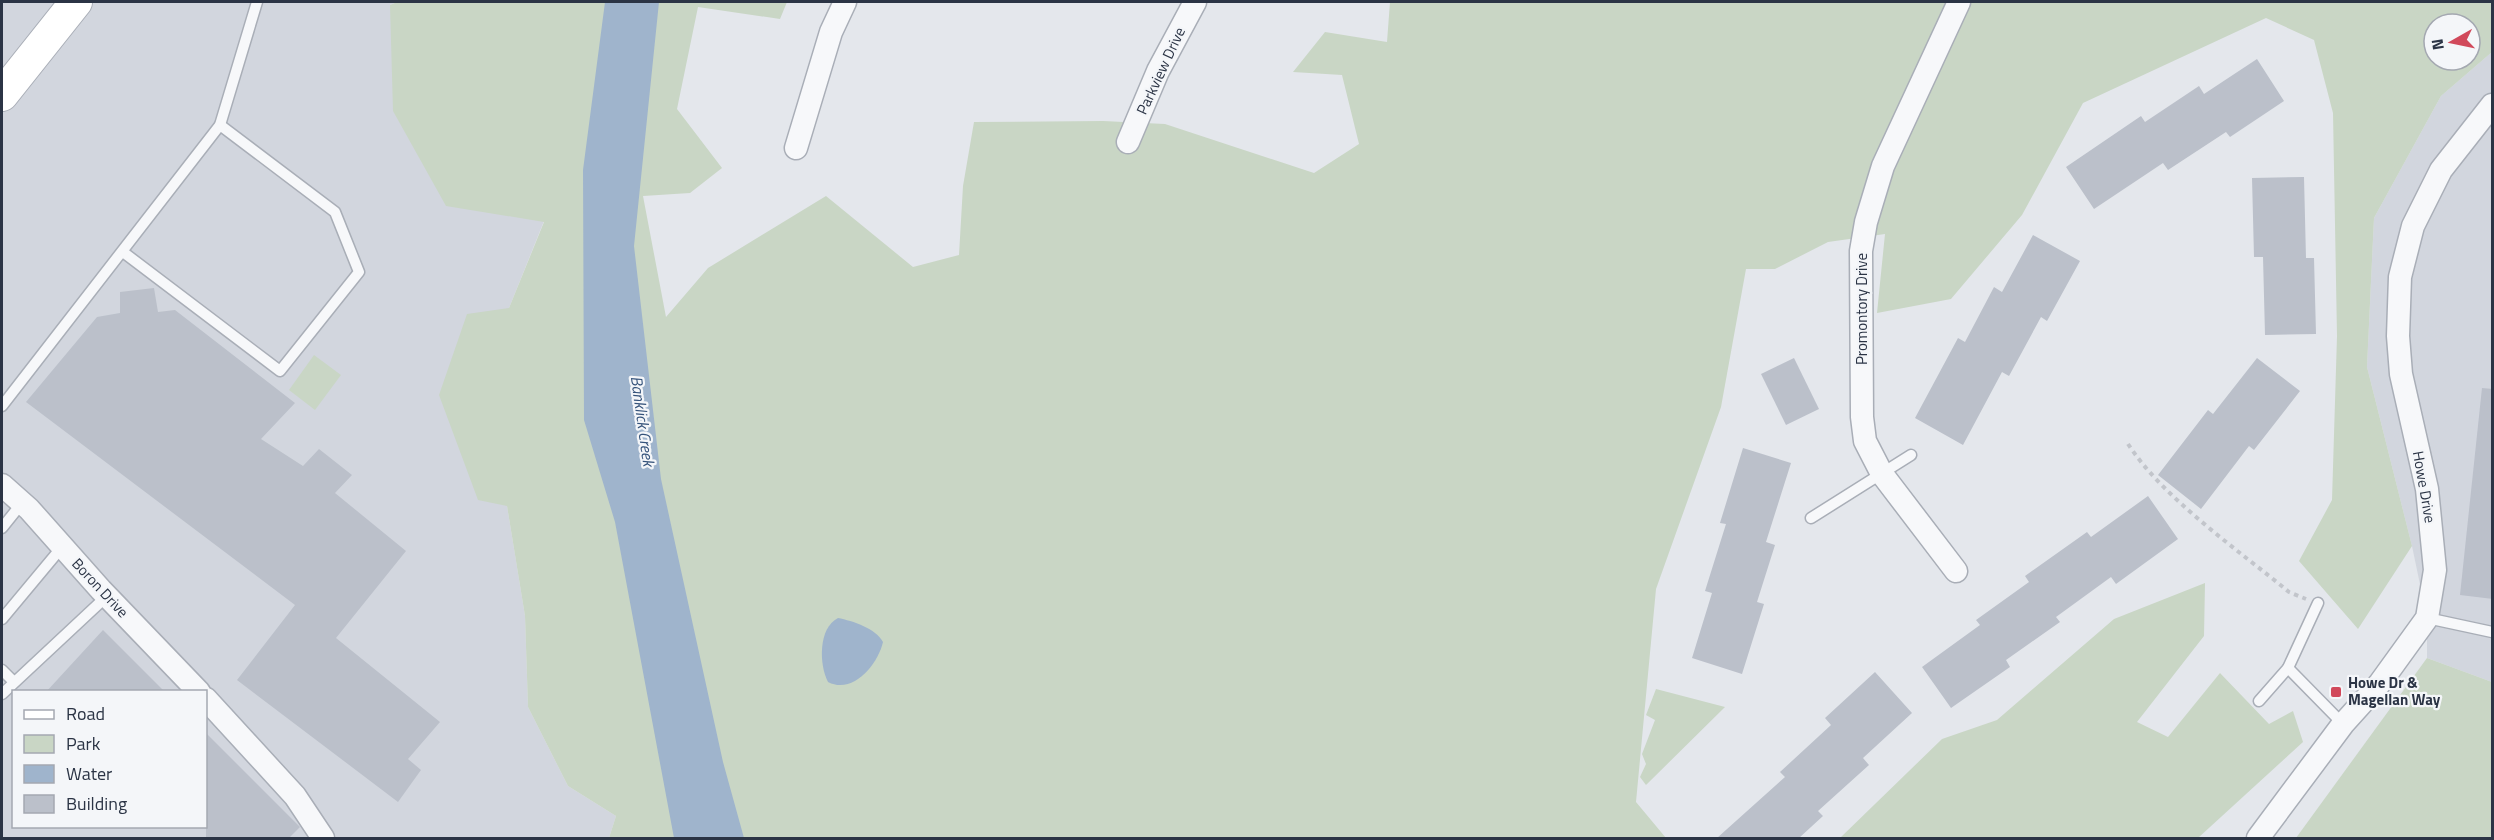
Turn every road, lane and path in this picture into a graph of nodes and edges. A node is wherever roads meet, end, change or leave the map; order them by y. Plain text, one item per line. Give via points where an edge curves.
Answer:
1 (76, 2) edge
2 (257, 2) edge
3 (845, 2) edge
4 (1195, 2) edge
5 (1959, 2) edge
6 (2, 95) edge
7 (2493, 105) edge
8 (220, 125) junction
9 (1128, 142) dead end
10 (796, 148) dead end
11 (123, 252) junction
12 (2, 406) edge
13 (2128, 444) dead end
14 (1911, 455) dead end
15 (1882, 474) junction
16 (2, 485) edge
17 (22, 503) junction
18 (1811, 518) dead end
19 (2, 528) edge
20 (62, 547) junction
21 (1956, 571) dead end
22 (107, 596) junction
23 (2318, 603) joint
24 (2427, 618) junction
25 (2, 619) edge
26 (2493, 632) edge
27 (2288, 668) junction
28 (2, 670) edge
29 (14, 682) junction
30 (197, 690) edge
31 (2, 694) edge
32 (207, 700) edge
33 (2259, 701) dead end
34 (2343, 724) junction
35 (323, 838) edge
36 (2258, 838) edge

1 - 6 main road
2 - 8 lane
3 - 10 street via 831,32
4 - 9 street, Parkview Drive via 1158,71
5 - 15 street, Promontory Drive via 1883,166 1861,251 1862,417 1865,441
7 - 24 street, Howe Drive via 2441,170 2414,226 2400,278 2401,374 2427,489 2435,570
8 - 11 lane
8 - 11 lane via 334,212 359,272 280,372
11 - 12 lane
13 - 23 path via 2142,466 2188,508 2289,592
14 - 15 lane
15 - 18 lane
15 - 21 street, Promontory Drive
16 - 17 street, Boron Drive
17 - 19 lane
17 - 20 street, Boron Drive
20 - 22 street, Boron Drive
20 - 25 lane
22 - 29 lane
22 - 30 street, Boron Drive
23 - 27 lane
24 - 26 lane
24 - 34 street, Howe Drive via 2380,683
27 - 33 lane
27 - 34 lane
28 - 29 lane
29 - 31 lane
32 - 35 street via 295,796
34 - 36 street, Howe Drive

